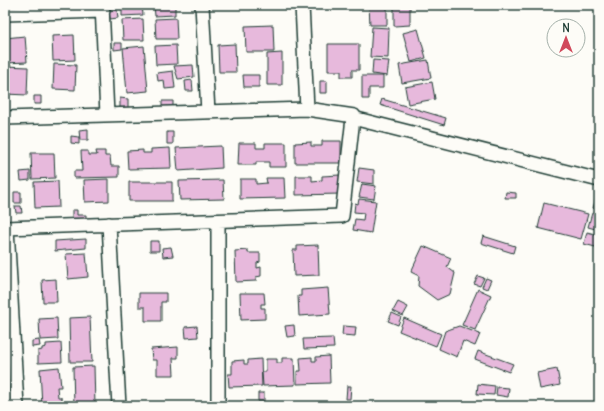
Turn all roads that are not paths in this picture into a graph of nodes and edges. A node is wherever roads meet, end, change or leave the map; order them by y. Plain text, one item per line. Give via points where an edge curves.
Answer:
1 (202, 5) edge
2 (302, 5) edge
3 (102, 8) edge
4 (5, 14) edge
5 (307, 109) junction
6 (208, 112) junction
7 (108, 115) junction
8 (5, 118) edge
9 (353, 118) junction
10 (599, 180) edge
11 (218, 221) junction
12 (109, 224) junction
13 (6, 228) edge
14 (9, 338) edge
15 (17, 406) edge
16 (119, 406) edge
17 (218, 406) edge

1 - 6 street
2 - 5 street
3 - 4 street
3 - 7 street
5 - 6 street
5 - 9 street via 354,116
6 - 7 street
7 - 8 street
9 - 10 street
9 - 11 street via 342,216
11 - 12 street
11 - 17 street
12 - 13 street
12 - 16 street
13 - 14 street
14 - 15 street

